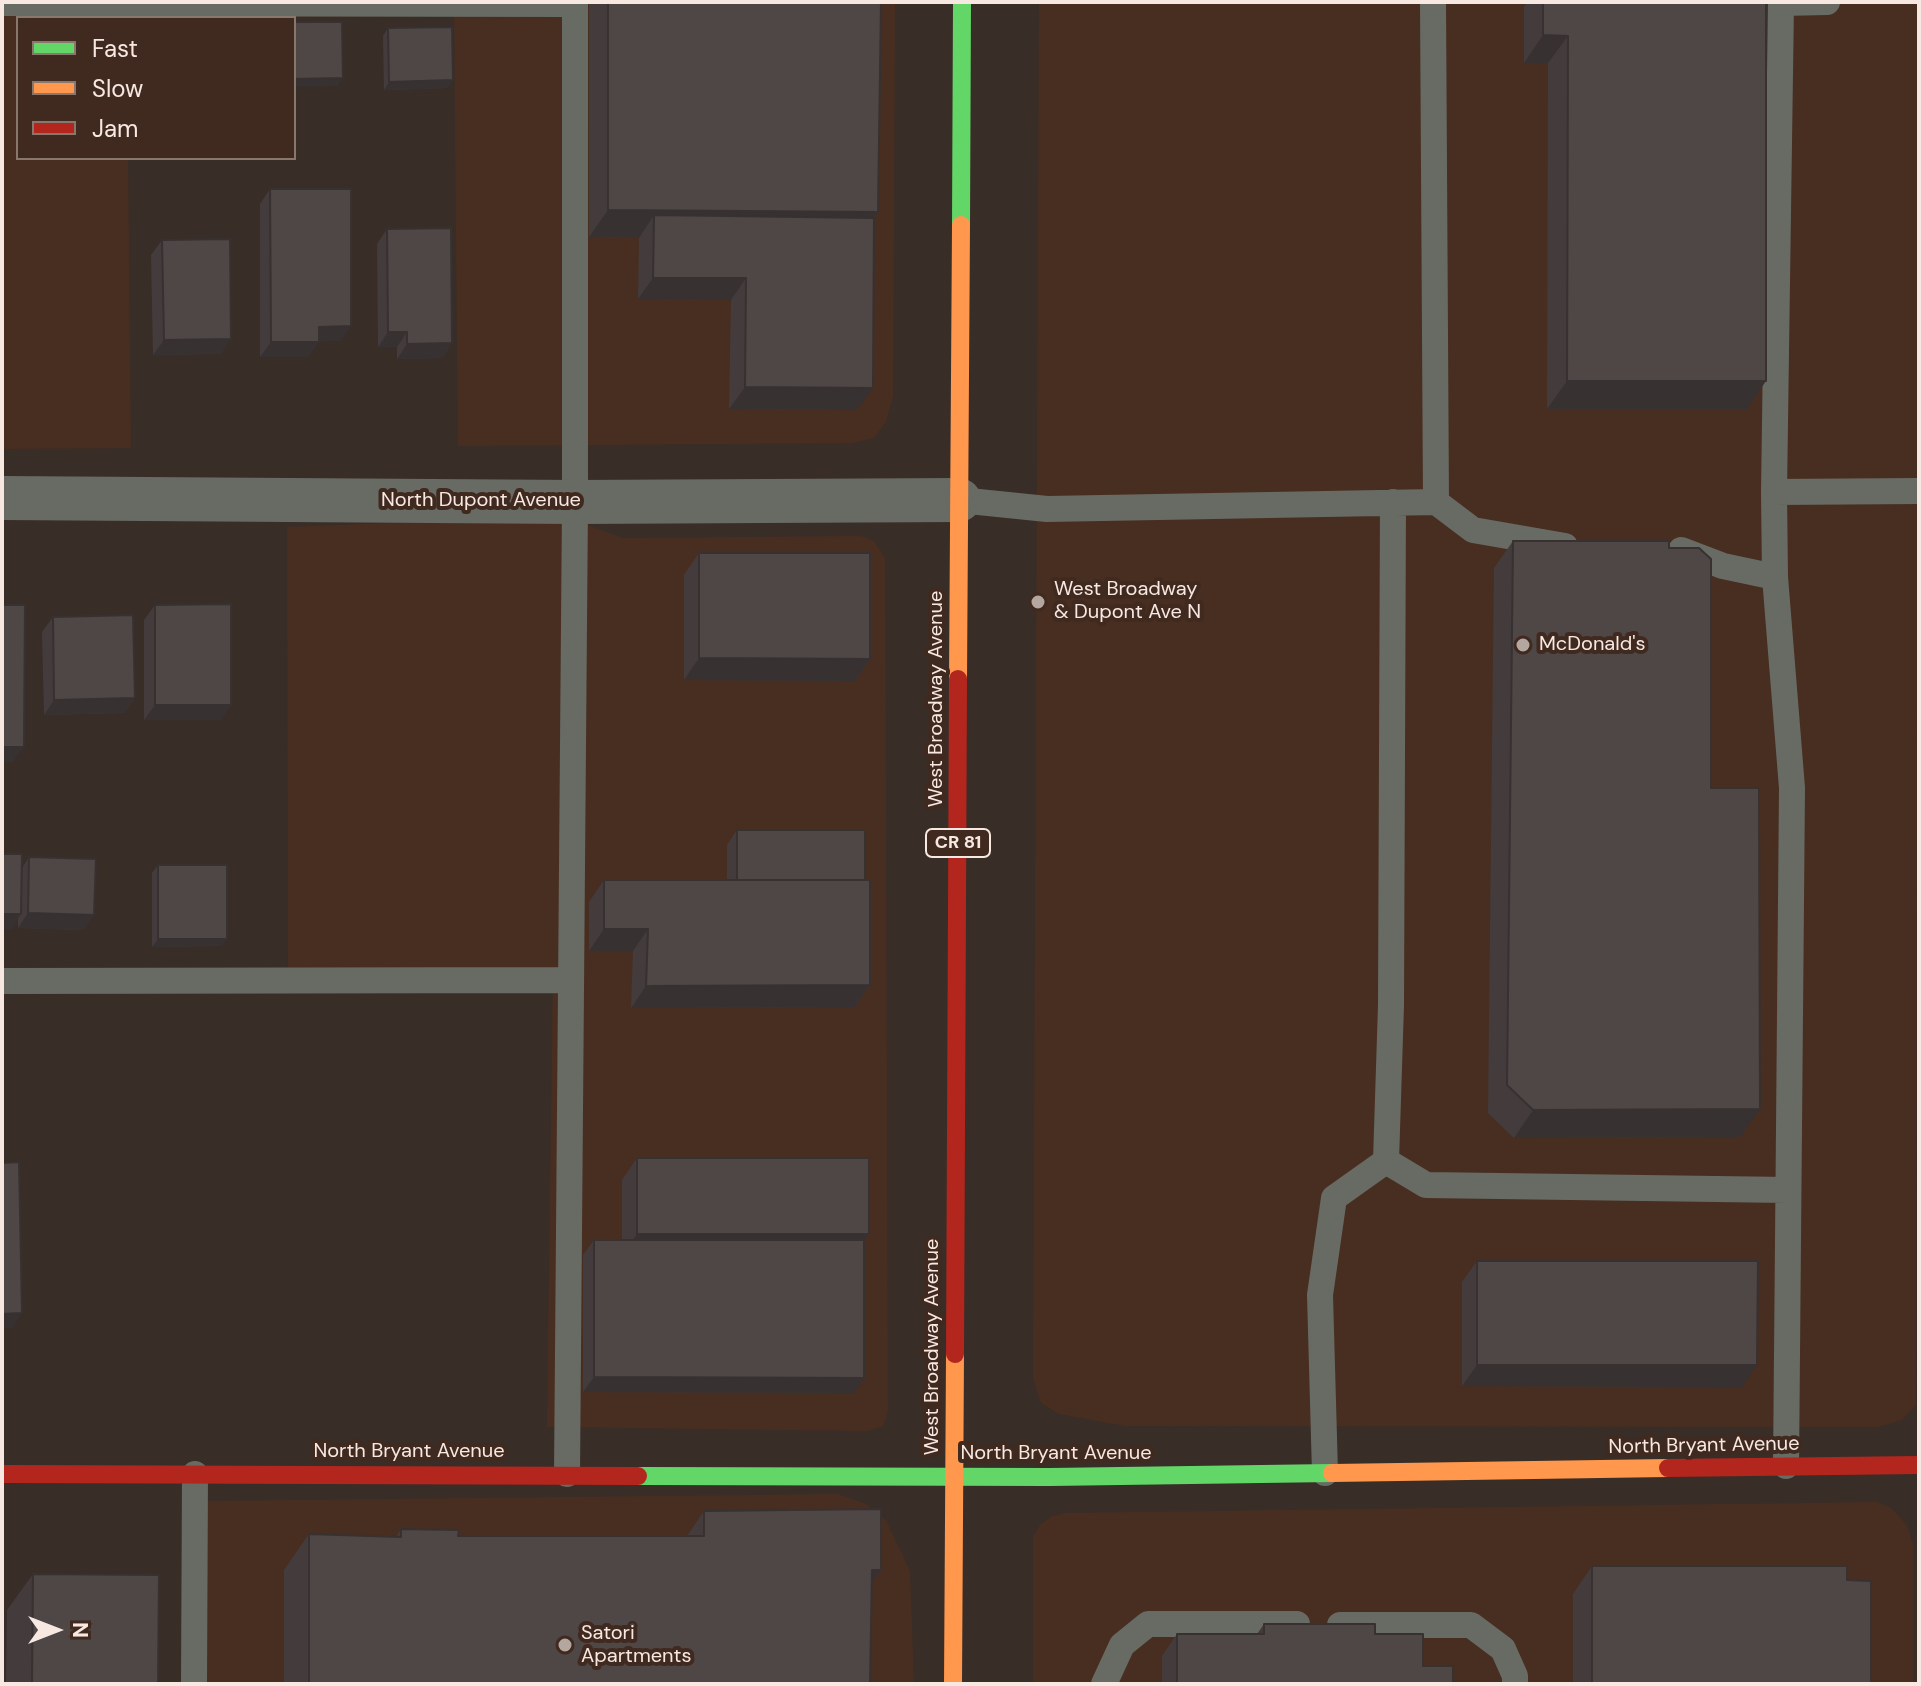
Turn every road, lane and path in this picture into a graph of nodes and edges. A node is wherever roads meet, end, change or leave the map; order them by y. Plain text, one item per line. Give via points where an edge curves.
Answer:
1 (962, 2) edge
2 (1433, 2) edge
3 (1827, 2) edge
4 (2, 3) edge
5 (575, 3) edge
6 (1781, 3) edge
7 (1919, 491) edge
8 (1774, 492) junction
9 (2, 498) edge
10 (959, 500) junction
11 (575, 502) junction
12 (1393, 502) junction
13 (1436, 502) junction
14 (1592, 547) edge
15 (1649, 548) edge
16 (1775, 577) junction
17 (570, 980) junction
18 (2, 981) edge
19 (1386, 1161) junction
20 (1788, 1190) junction
21 (1919, 1465) edge
22 (1786, 1466) junction
23 (1325, 1473) junction
24 (2, 1474) edge
25 (195, 1474) junction
26 (567, 1474) junction
27 (954, 1477) junction
28 (194, 1684) edge
29 (953, 1684) edge
30 (1104, 1684) edge
31 (1515, 1684) edge

1 - 10 street, West Broadway Avenue / CR 81
2 - 13 lane
3 - 6 lane
4 - 5 lane
5 - 11 lane
6 - 8 lane
7 - 8 lane
8 - 16 lane
9 - 11 street, North Dupont Avenue
10 - 11 street, North Dupont Avenue
10 - 12 lane via 1047,509
10 - 27 street, West Broadway Avenue / CR 81
11 - 17 lane
12 - 13 lane
12 - 19 lane
13 - 14 lane via 1473,530
15 - 16 lane via 1678,549
16 - 20 lane via 1792,788
17 - 18 lane
17 - 26 lane
19 - 20 lane via 1426,1185
19 - 23 lane via 1334,1198 1320,1295
20 - 22 lane
21 - 22 street, North Bryant Avenue
22 - 23 street, North Bryant Avenue
23 - 27 street, North Bryant Avenue
24 - 25 street, North Bryant Avenue
25 - 26 street, North Bryant Avenue
25 - 28 lane
26 - 27 street, North Bryant Avenue
27 - 29 street, West Broadway Avenue / CR 81
30 - 31 lane via 1122,1645 1148,1624 1471,1625 1503,1649

